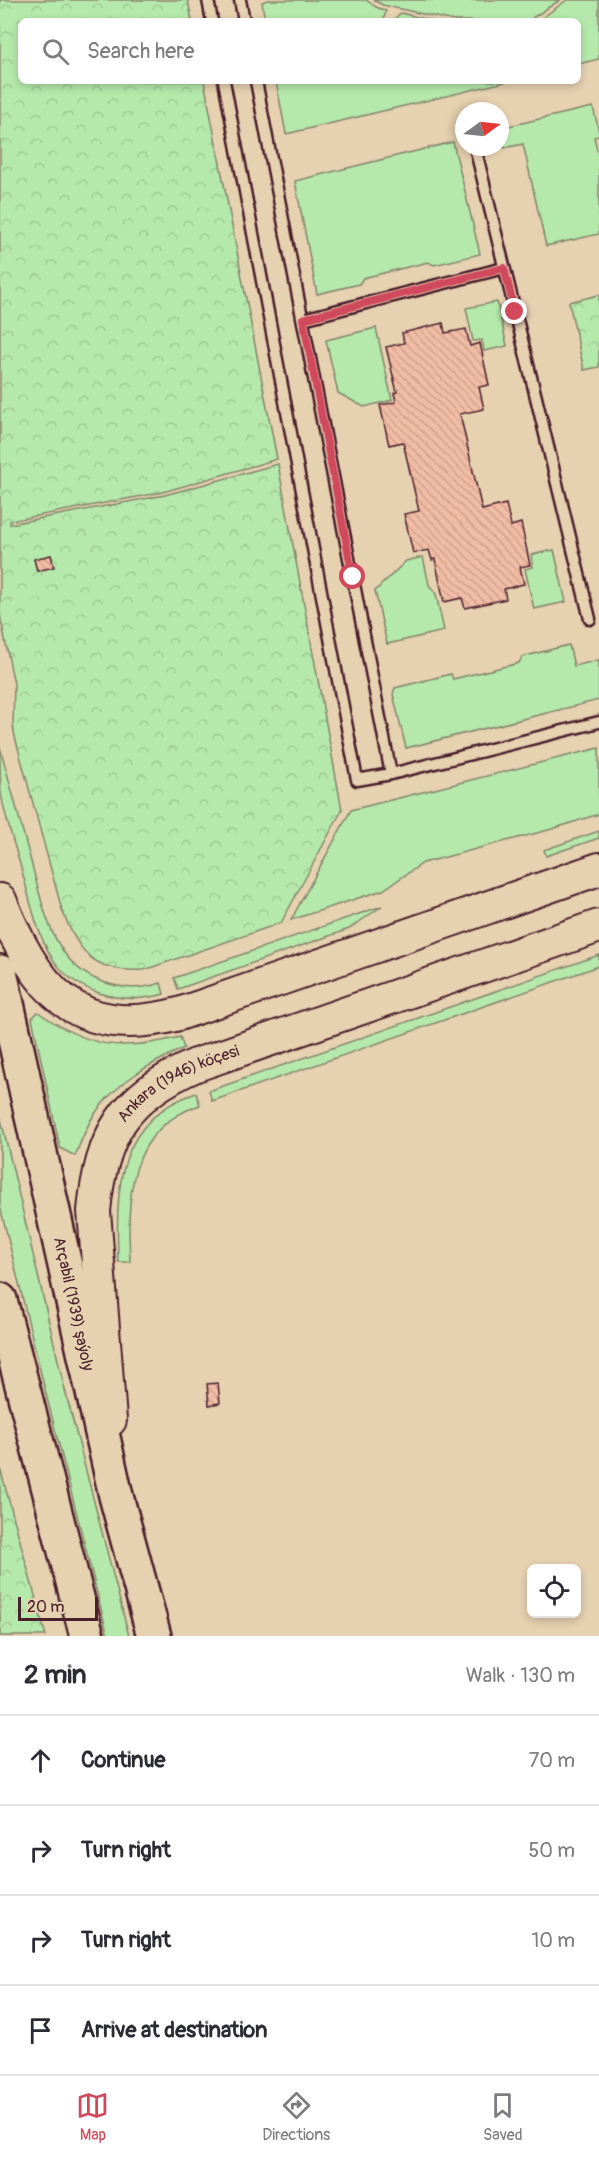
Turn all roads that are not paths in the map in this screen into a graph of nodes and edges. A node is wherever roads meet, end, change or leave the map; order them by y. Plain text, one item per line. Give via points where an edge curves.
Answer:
1 (208, 0) edge
2 (240, 0) edge
3 (211, 18) edge
4 (243, 18) edge
5 (225, 84) edge
6 (257, 84) edge
7 (478, 156) edge
8 (504, 268) junction
9 (303, 319) junction
10 (590, 619) dead end
11 (599, 722) edge
12 (392, 774) junction
13 (599, 869) edge
14 (0, 900) edge
15 (599, 926) edge
16 (0, 972) edge
17 (0, 1300) edge
18 (116, 1496) junction
19 (87, 1636) edge
20 (154, 1636) edge

1 - 3 lane
2 - 4 lane
5 - 12 lane via 357,780
6 - 9 lane
7 - 8 lane
8 - 9 lane
8 - 10 lane
9 - 12 lane
11 - 12 lane
13 - 14 main road via 179,1014 132,1022 91,1015 57,996 38,975 12,931
15 - 18 main road, Ankara (1946) köçesi via 196,1065 157,1085 122,1117 104,1155 94,1211
16 - 18 main road, Arçabil (1939) şaýoly
17 - 19 main road
18 - 20 main road, Arçabil (1939) şaýoly

